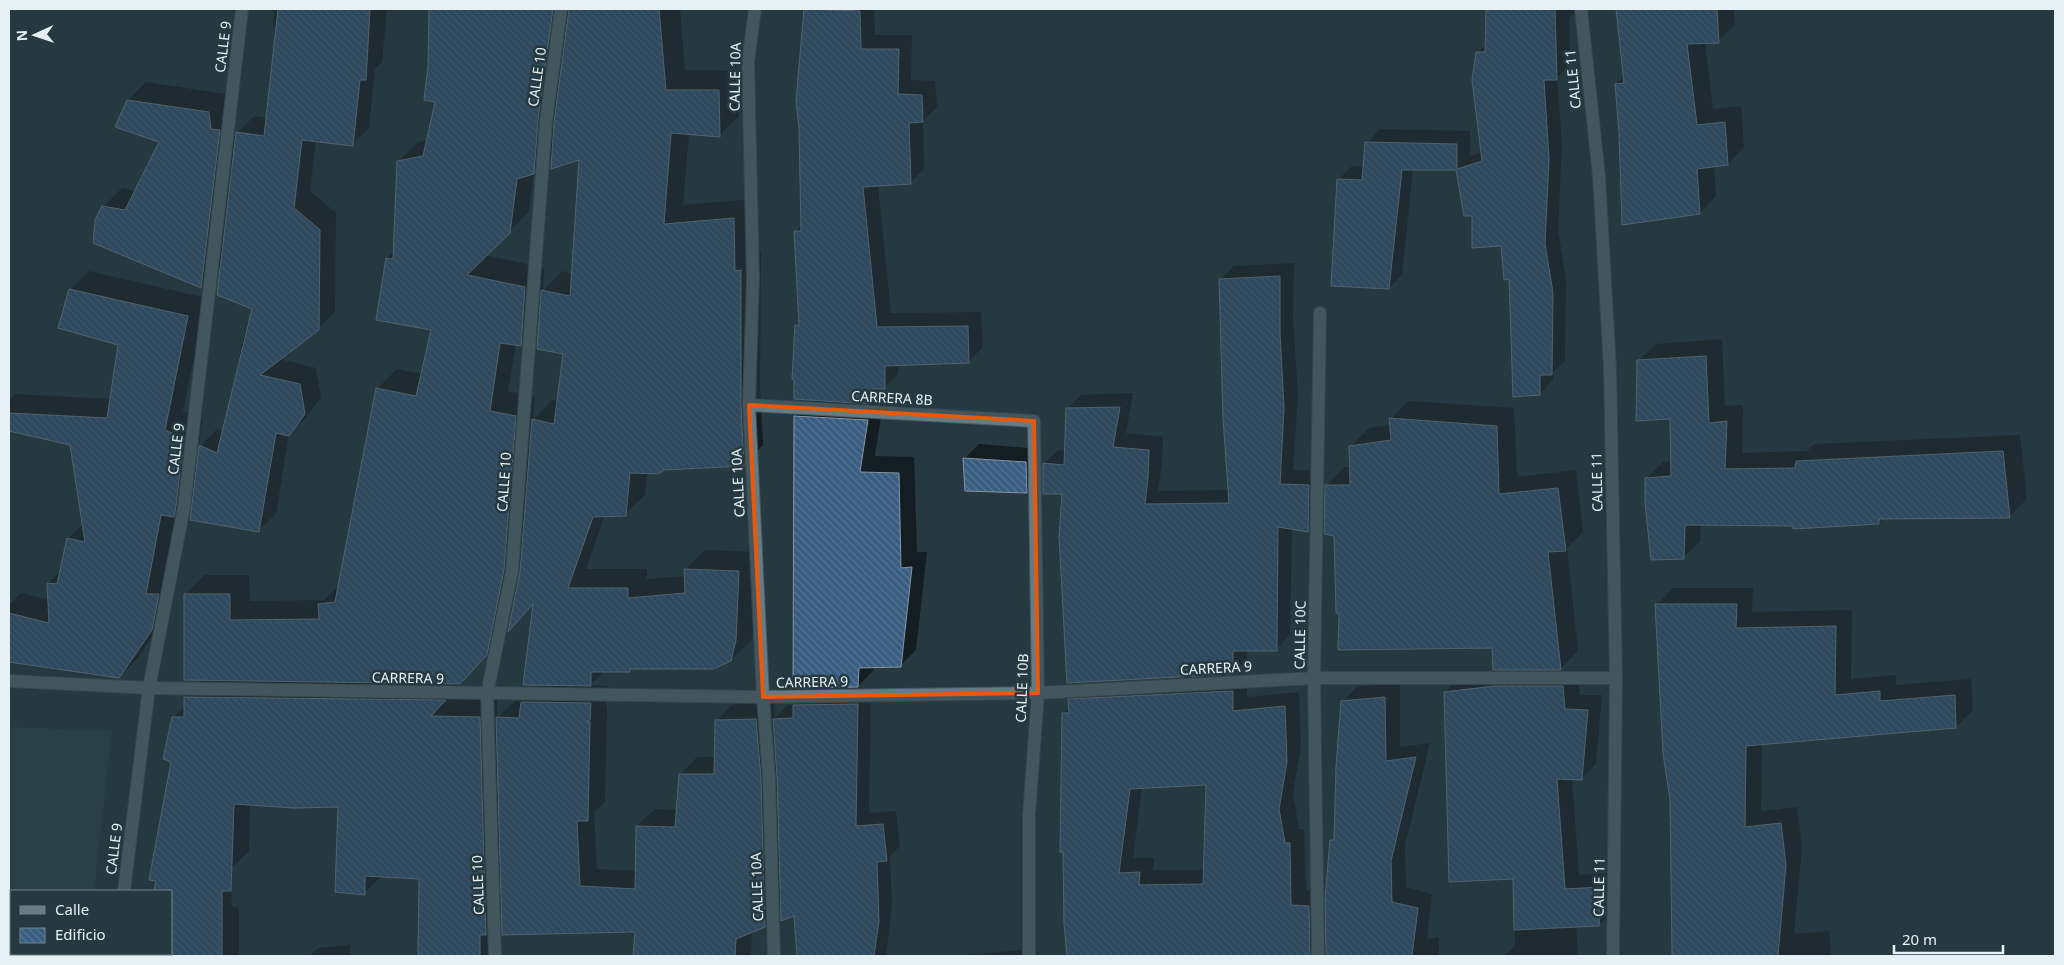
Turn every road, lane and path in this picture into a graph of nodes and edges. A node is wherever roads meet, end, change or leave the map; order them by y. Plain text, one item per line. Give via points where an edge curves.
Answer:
1 (242, 9) edge
2 (561, 9) edge
3 (755, 9) edge
4 (1581, 9) edge
5 (1320, 313) dead end
6 (749, 405) junction
7 (1034, 421) joint
8 (1314, 678) junction
9 (1616, 678) junction
10 (9, 681) edge
11 (149, 688) junction
12 (1038, 693) junction
13 (487, 694) junction
14 (763, 697) junction
15 (124, 890) edge
16 (494, 956) edge
17 (774, 956) edge
18 (1028, 956) edge
19 (1318, 956) edge
20 (1613, 956) edge

1 - 11 street, CALLE 9 via 184,507
2 - 13 street, CALLE 10 via 546,121 512,571
3 - 6 street, CALLE 10A via 748,62 753,279
4 - 9 street, CALLE 11 via 1599,176 1608,350
5 - 8 street, CALLE 10C
6 - 7 street, CARRERA 8B
6 - 14 street, CALLE 10A
7 - 12 street, CALLE 10B
8 - 9 street, CARRERA 9
8 - 12 street, CARRERA 9
8 - 19 street, CALLE 10C
9 - 20 street, CALLE 11
10 - 11 street, CARRERA 9
11 - 13 street, CARRERA 9
11 - 15 street, CALLE 9
12 - 14 street, CARRERA 9
12 - 18 street, CALLE 10B via 1029,815
13 - 14 street, CARRERA 9
13 - 16 street, CALLE 10
14 - 17 street, CALLE 10A via 769,778

